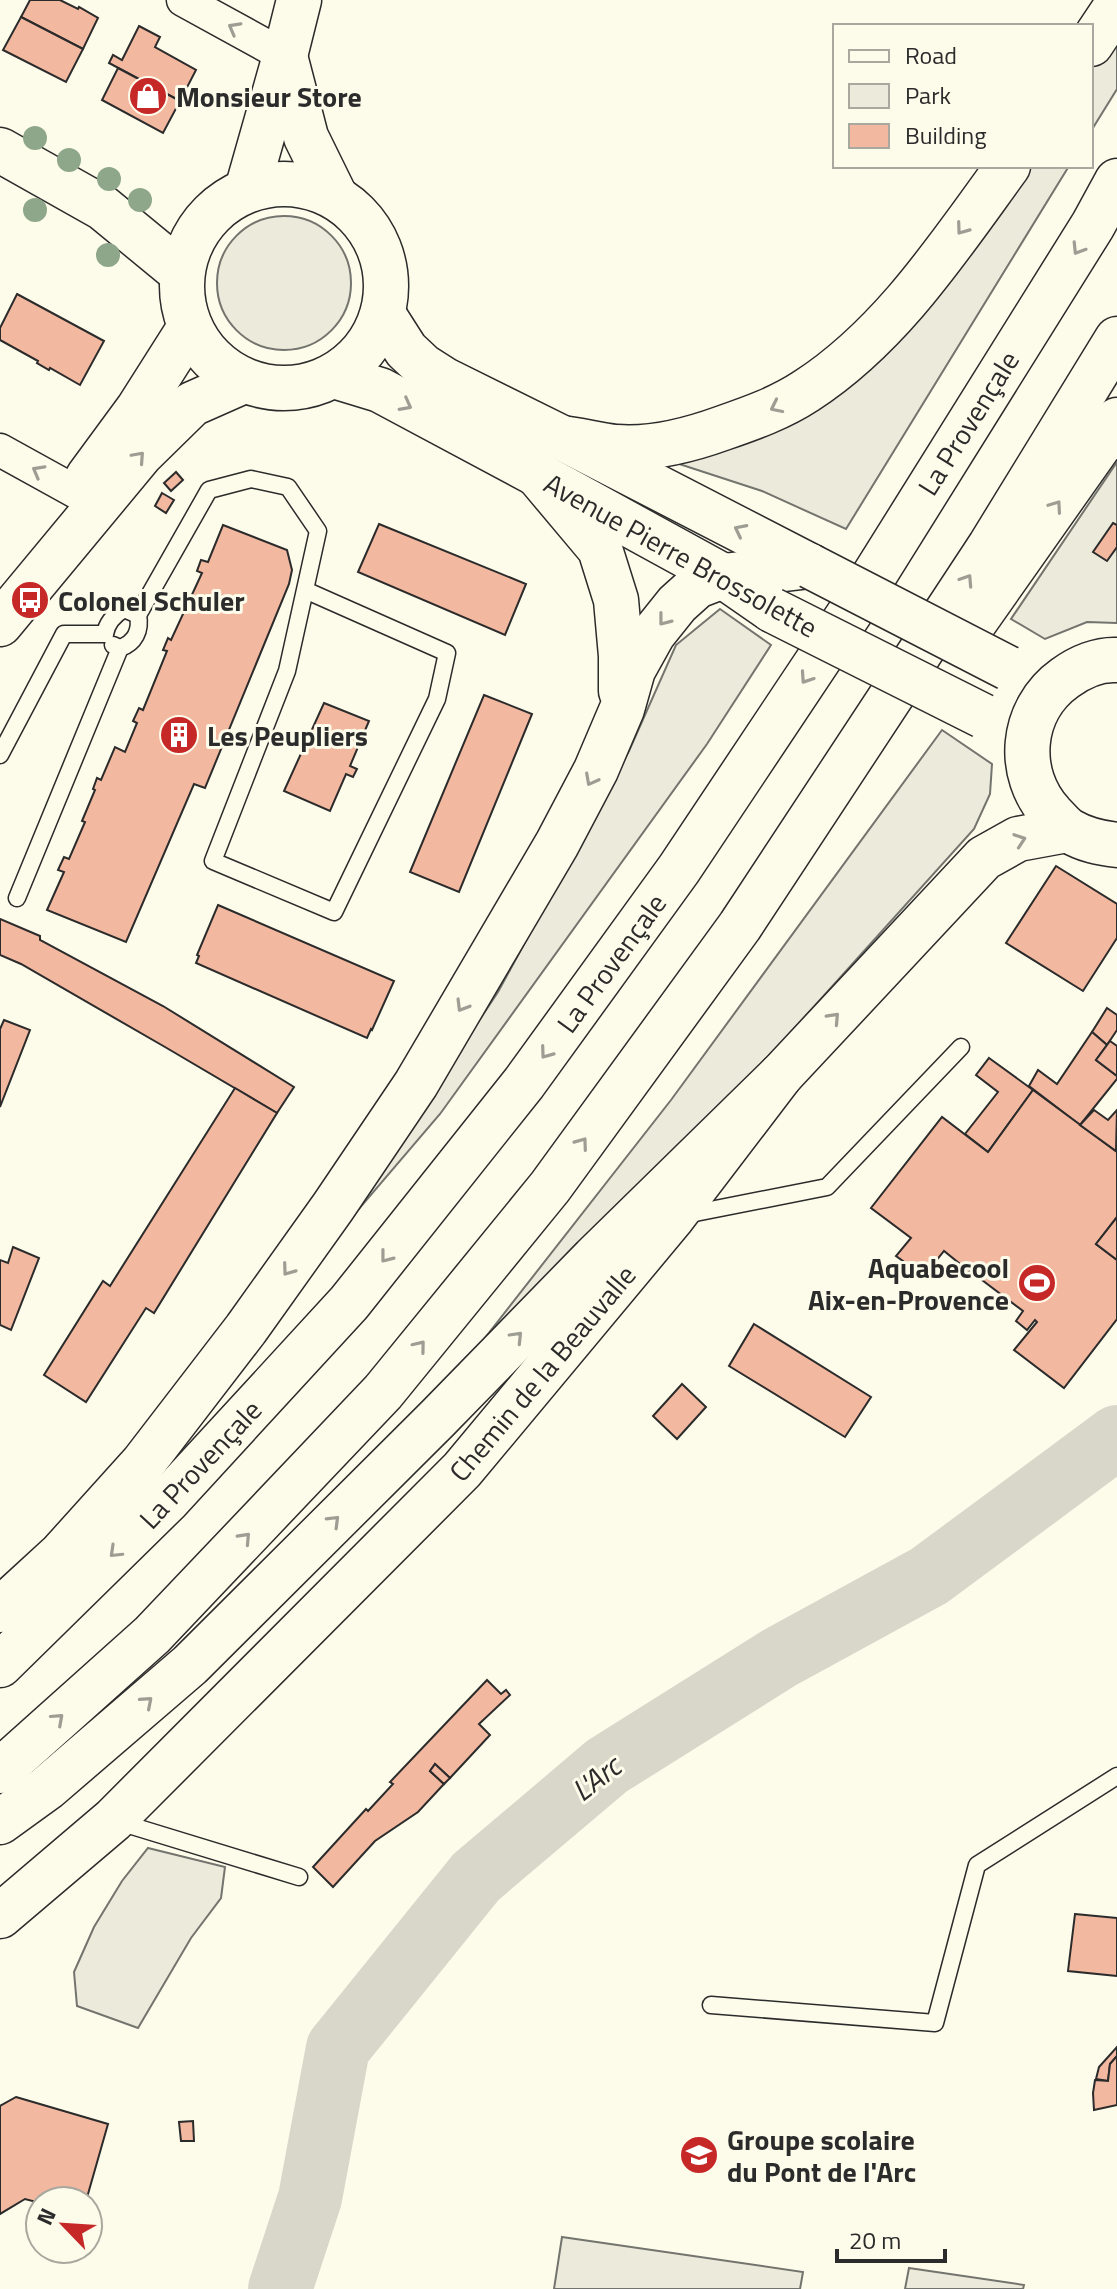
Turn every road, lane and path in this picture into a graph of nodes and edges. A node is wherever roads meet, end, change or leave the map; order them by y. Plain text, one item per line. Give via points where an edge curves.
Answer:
1 (183, 0) edge
2 (299, 0) edge
3 (1117, 5) edge
4 (1093, 41) edge
5 (285, 56) junction
6 (0, 150) edge
7 (1007, 168) edge
8 (1117, 181) edge
9 (247, 190) junction
10 (335, 196) junction
11 (103, 208) junction
12 (205, 221) junction
13 (182, 273) junction
14 (383, 314) junction
15 (190, 327) junction
16 (1117, 339) edge
17 (334, 376) junction
18 (244, 381) junction
19 (1117, 420) edge
20 (562, 438) junction
21 (0, 450) edge
22 (537, 474) junction
23 (76, 492) junction
24 (810, 566) junction
25 (723, 576) junction
26 (0, 583) edge
27 (305, 590) junction
28 (138, 615) junction
29 (0, 624) edge
30 (105, 634) junction
31 (120, 648) junction
32 (1117, 660) edge
33 (1054, 686) junction
34 (622, 709) junction
35 (1028, 736) junction
36 (0, 755) edge
37 (1067, 830) junction
38 (1117, 845) edge
39 (17, 898) dead end
40 (740, 926) junction
41 (961, 1047) dead end
42 (781, 1075) junction
43 (672, 1218) junction
44 (0, 1610) edge
45 (0, 1665) edge
46 (0, 1771) edge
47 (1117, 1776) edge
48 (113, 1820) junction
49 (0, 1822) edge
50 (299, 1877) dead end
51 (0, 1916) edge
52 (711, 2005) dead end

5 -> 1 street
2 - 5 main road
3 - 4 main road
5 - 9 main road
5 - 10 main road via 306,137
6 - 11 main road
7 -> 20 main road via 893,315 846,362 806,391 774,410 661,445 616,447
8 -> 45 main road, La Provençale via 865,590 679,869 524,1083 349,1303 167,1501
9 - 10 main road via 292,183
9 - 12 main road
10 - 14 main road via 361,218 379,247 387,280
11 - 12 main road via 162,225
11 - 13 main road
12 - 13 main road via 190,245
13 - 15 main road
14 - 17 main road via 365,350
14 - 20 main road, Avenue Pierre Brossolette via 423,366
15 - 18 main road via 212,359
15 - 23 main road
40 -> 16 main road via 990,546
17 - 18 main road via 290,389
17 -> 22 main road, Avenue Pierre Brossolette via 380,390
29 -> 18 main road via 141,454 192,404
40 -> 19 main road via 912,711
24 -> 20 main road, Avenue Pierre Brossolette
23 -> 21 street
22 - 25 main road, Avenue Pierre Brossolette
22 - 34 main road via 600,549 616,600
23 - 26 main road
24 - 25 main road
24 - 33 main road, Avenue Pierre Brossolette, bridge via 1008,668
25 -> 34 main road via 697,586 653,634 633,670
25 - 35 main road, Avenue Pierre Brossolette, bridge via 772,610
27 - 27 lane via 287,671 213,861 334,912 437,699 447,653
27 - 28 lane via 318,531 288,487 251,479 209,490
28 - 30 lane via 124,609 106,626
28 - 31 lane via 137,635
30 - 31 lane
30 - 36 lane via 64,634
31 - 39 lane
32 - 33 main road via 1078,668
33 - 35 main road via 1036,710
34 -> 44 main road via 596,770 502,939 416,1084 333,1207 143,1463 61,1554
35 - 37 main road via 1028,768 1040,801
37 - 38 main road via 1096,843
42 -> 37 main road, Chemin de la Beauvalle via 984,858 1018,839
46 -> 40 main road via 152,1635 383,1392 550,1187
41 - 43 lane via 827,1187
42 - 43 main road, Chemin de la Beauvalle
49 -> 42 main road via 190,1665
43 - 48 main road, Chemin de la Beauvalle via 462,1470
47 - 52 lane via 977,1865 935,2023
48 - 50 lane
48 - 51 main road, Chemin de la Beauvalle

